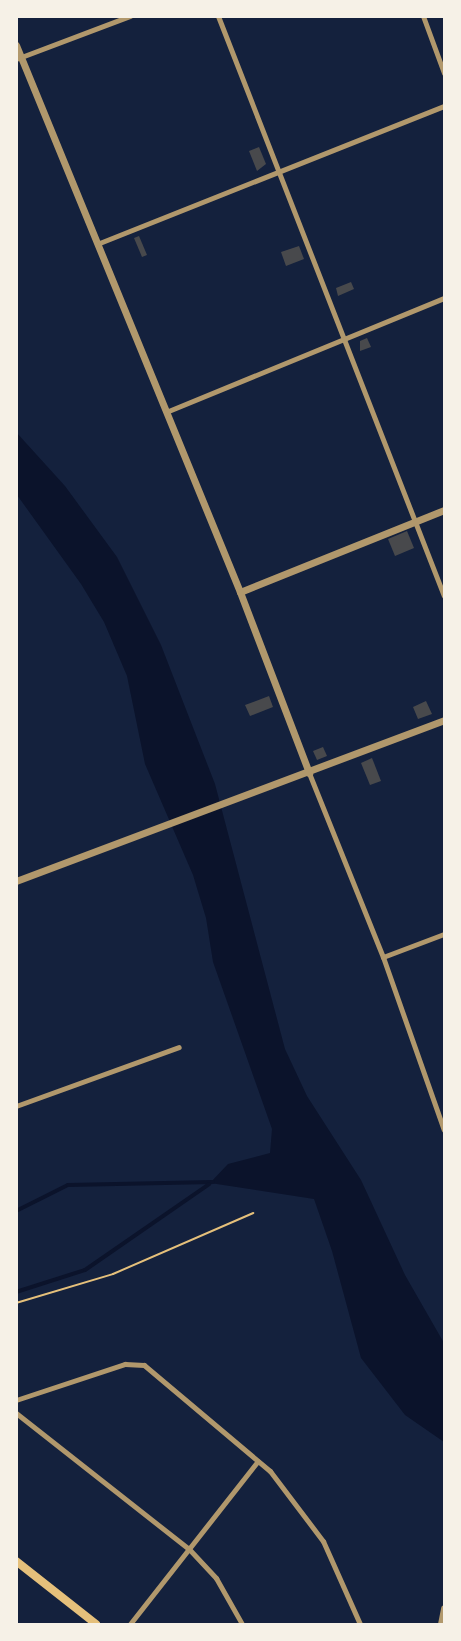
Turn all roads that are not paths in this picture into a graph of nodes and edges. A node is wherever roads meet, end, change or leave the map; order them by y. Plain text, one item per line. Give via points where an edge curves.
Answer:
1 (130, 16) edge
2 (218, 16) edge
3 (423, 16) edge
4 (16, 45) edge
5 (19, 58) edge
6 (444, 73) edge
7 (444, 106) edge
8 (278, 169) junction
9 (98, 244) junction
10 (444, 298) edge
11 (344, 337) junction
12 (166, 412) junction
13 (444, 510) edge
14 (416, 521) junction
15 (240, 592) junction
16 (444, 596) edge
17 (444, 720) edge
18 (309, 773) junction
19 (16, 881) edge
20 (444, 934) edge
21 (383, 957) junction
22 (178, 1047) dead end
23 (16, 1106) edge
24 (444, 1130) edge
25 (16, 1400) edge
26 (16, 1413) edge
27 (258, 1461) junction
28 (189, 1549) junction
29 (16, 1561) edge
30 (444, 1608) edge
31 (96, 1624) edge
32 (130, 1624) edge
33 (242, 1624) edge
34 (360, 1624) edge
35 (441, 1624) edge

1 - 5 street
2 - 8 street
3 - 6 street
4 - 5 street
5 - 9 street
7 - 8 street
8 - 9 street
8 - 11 street
9 - 12 street
10 - 11 street
11 - 12 street
11 - 14 street
12 - 15 street
13 - 14 street
14 - 15 street
14 - 16 street
15 - 18 street
17 - 18 street
18 - 19 street
18 - 21 street
20 - 21 street
21 - 24 street
22 - 23 street
25 - 27 street via 125,1364 144,1365
26 - 28 street
27 - 28 street
27 - 34 street via 323,1541
28 - 32 street
28 - 33 street via 216,1578
29 - 31 main road
30 - 35 street

